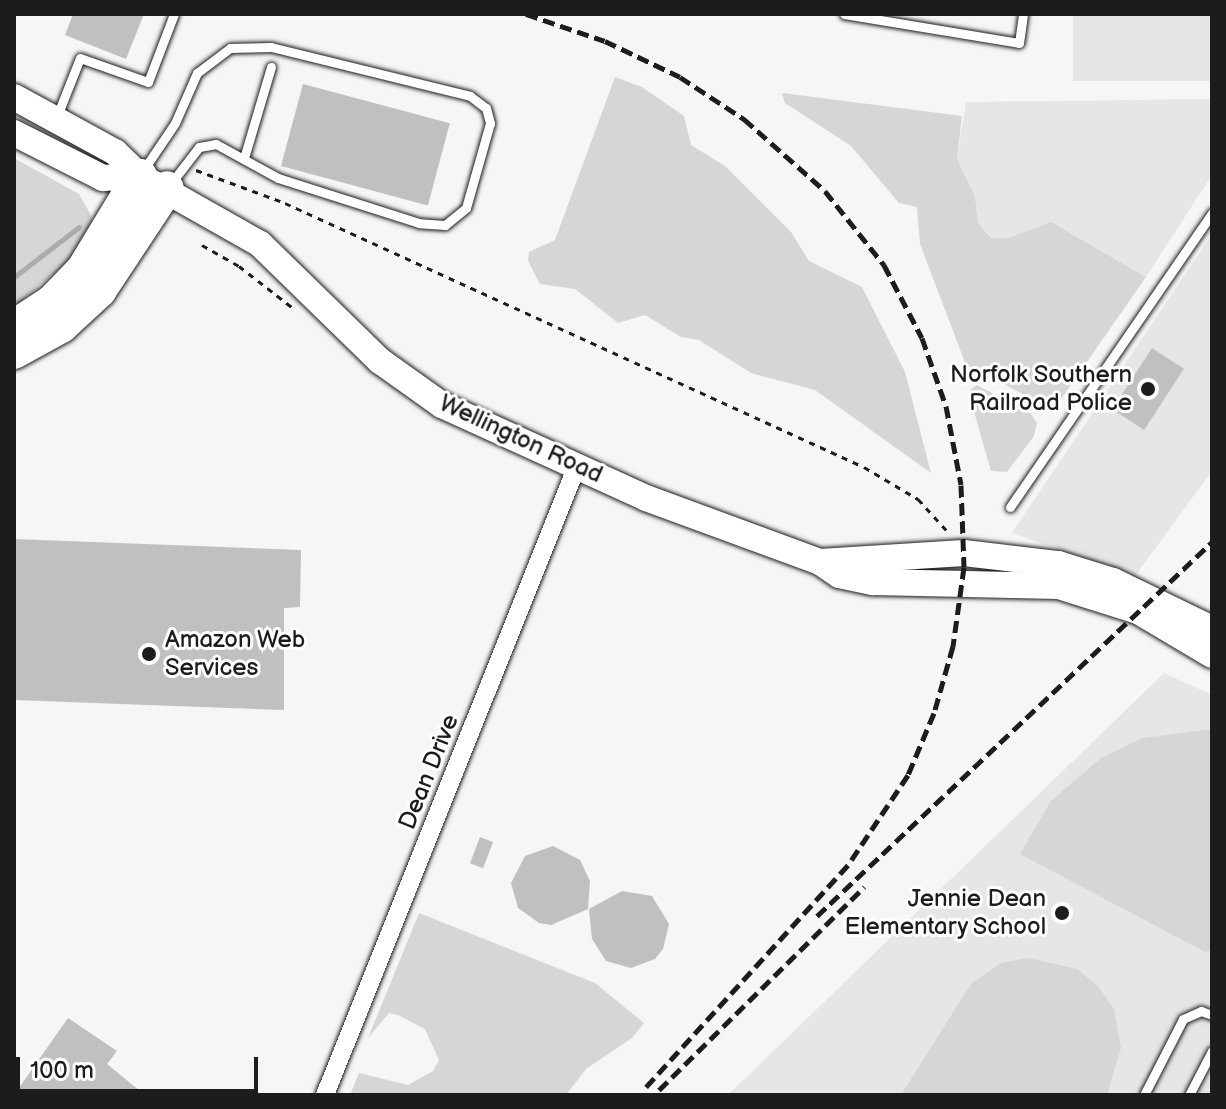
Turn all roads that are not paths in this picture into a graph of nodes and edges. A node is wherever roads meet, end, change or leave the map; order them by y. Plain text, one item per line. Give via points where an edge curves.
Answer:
1 (174, 14) edge
2 (844, 14) edge
3 (1023, 14) edge
4 (271, 67) dead end
5 (14, 97) edge
6 (55, 119) junction
7 (14, 133) edge
8 (244, 158) junction
9 (164, 177) junction
10 (1212, 213) edge
11 (14, 327) edge
12 (14, 352) edge
13 (577, 466) junction
14 (1010, 507) dead end
15 (820, 562) junction
16 (1212, 629) edge
17 (1212, 655) edge
18 (1212, 1015) edge
19 (1212, 1051) edge
20 (325, 1095) edge
21 (1144, 1095) edge
22 (1189, 1095) edge

1 - 6 lane via 148,82 80,58
2 - 3 lane via 1019,43
4 - 8 lane
5 - 6 main road, Wellington Road
6 - 9 main road, Wellington Road
7 - 9 main road via 103,178
8 - 9 lane via 207,143
8 - 9 lane via 278,178 419,223 445,225 466,208 490,123 486,108 470,96 271,47 230,48 197,73 175,123
9 - 11 highway via 52,302
9 - 12 highway via 99,291 61,326
9 - 13 main road, Wellington Road via 260,244 380,361 442,405
10 - 14 lane
13 - 15 main road, Wellington Road via 748,538
13 - 20 street, Dean Drive
15 - 16 main road, Wellington Road via 964,553 1058,564 1113,581
15 - 17 main road, Wellington Road via 839,575 873,582 1059,586 1138,611
18 - 21 lane via 1201,1011 1183,1019
19 - 22 lane

